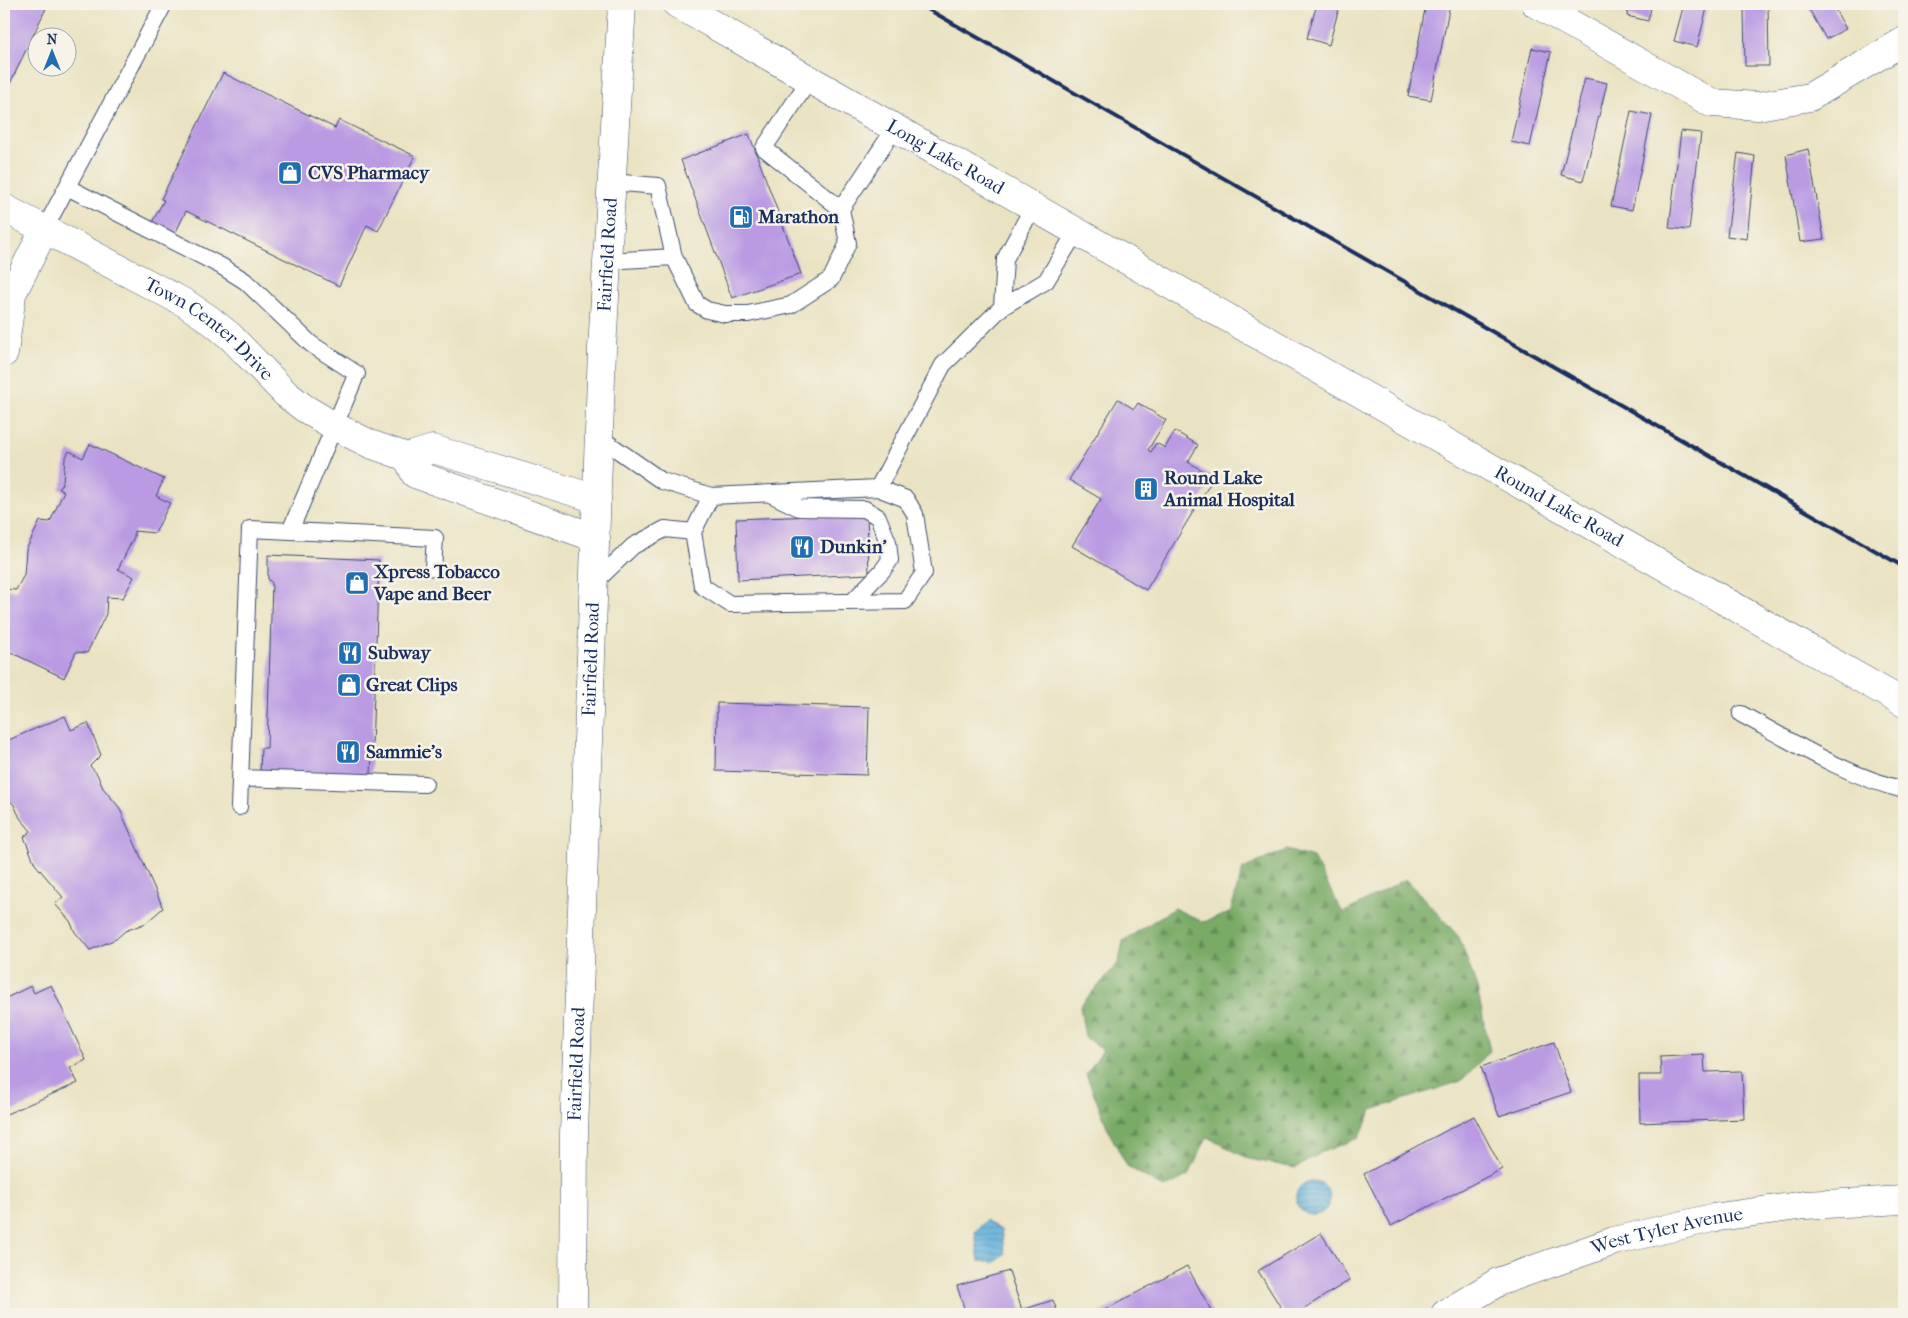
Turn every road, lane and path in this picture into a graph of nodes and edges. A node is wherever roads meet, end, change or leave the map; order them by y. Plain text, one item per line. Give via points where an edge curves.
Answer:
1 (164, 4) edge
2 (622, 4) edge
3 (676, 4) edge
4 (1536, 4) edge
5 (1904, 41) edge
6 (810, 79) junction
7 (895, 128) junction
8 (611, 182) junction
9 (66, 187) junction
10 (1033, 207) junction
11 (4, 208) edge
12 (841, 209) junction
13 (44, 230) junction
14 (1076, 232) junction
15 (674, 258) junction
16 (607, 261) junction
17 (1002, 307) junction
18 (1214, 310) joint
19 (4, 353) edge
20 (334, 426) junction
21 (599, 437) junction
22 (406, 457) junction
23 (878, 488) junction
24 (767, 492) junction
25 (711, 496) junction
26 (597, 499) junction
27 (290, 531) junction
28 (694, 532) junction
29 (596, 538) junction
30 (433, 568) dead end
31 (594, 583) junction
32 (852, 602) junction
33 (1904, 703) edge
34 (1741, 714) dead end
35 (241, 778) junction
36 (425, 784) dead end
37 (1904, 790) edge
38 (239, 807) dead end
39 (1904, 1200) edge
40 (573, 1314) edge
41 (1445, 1314) edge

1 - 9 lane
2 - 8 street, Fairfield Road
3 - 6 street, Long Lake Road
4 - 5 street via 1711,103 1758,106 1810,97
6 - 7 street, Long Lake Road
6 - 12 lane via 764,148
7 - 10 street, Long Lake Road
7 - 12 lane
8 - 15 lane via 658,186
8 - 16 street, Fairfield Road
9 - 13 lane
9 - 20 lane via 246,281 311,344 355,377
10 - 14 street, Long Lake Road
10 - 17 lane via 1005,258
11 - 13 street, Town Center Drive
12 - 15 lane via 848,243 831,279 791,305 748,314 707,310 697,304
13 - 19 street via 12,294
13 - 20 street, Town Center Drive via 160,289 209,319 251,356 286,394
14 - 17 lane via 1046,281
14 - 18 street, Long Lake Road
15 - 16 lane
16 - 21 street, Fairfield Road
17 - 23 lane via 943,365
18 - 33 street, Round Lake Road
20 - 22 street, Town Center Drive
20 - 27 lane
21 - 25 lane via 662,482
21 - 26 street, Fairfield Road
22 - 26 street via 433,449
22 - 29 street via 416,474
23 - 24 lane
23 - 32 lane via 906,499 915,514 924,573 905,601
24 - 25 lane
24 - 32 lane via 799,508 865,509 878,517 888,542 890,560
25 - 28 lane
26 - 29 street, Fairfield Road
27 - 30 lane via 435,538
27 - 35 lane via 250,529
28 - 31 lane via 665,529 633,546
28 - 32 lane via 702,586 730,604
29 - 31 street, Fairfield Road
31 - 40 street, Fairfield Road via 574,1133
34 - 37 lane via 1850,771
35 - 36 lane
35 - 38 lane
39 - 41 street, West Tyler Avenue via 1805,1205 1722,1217 1614,1240 1498,1282

